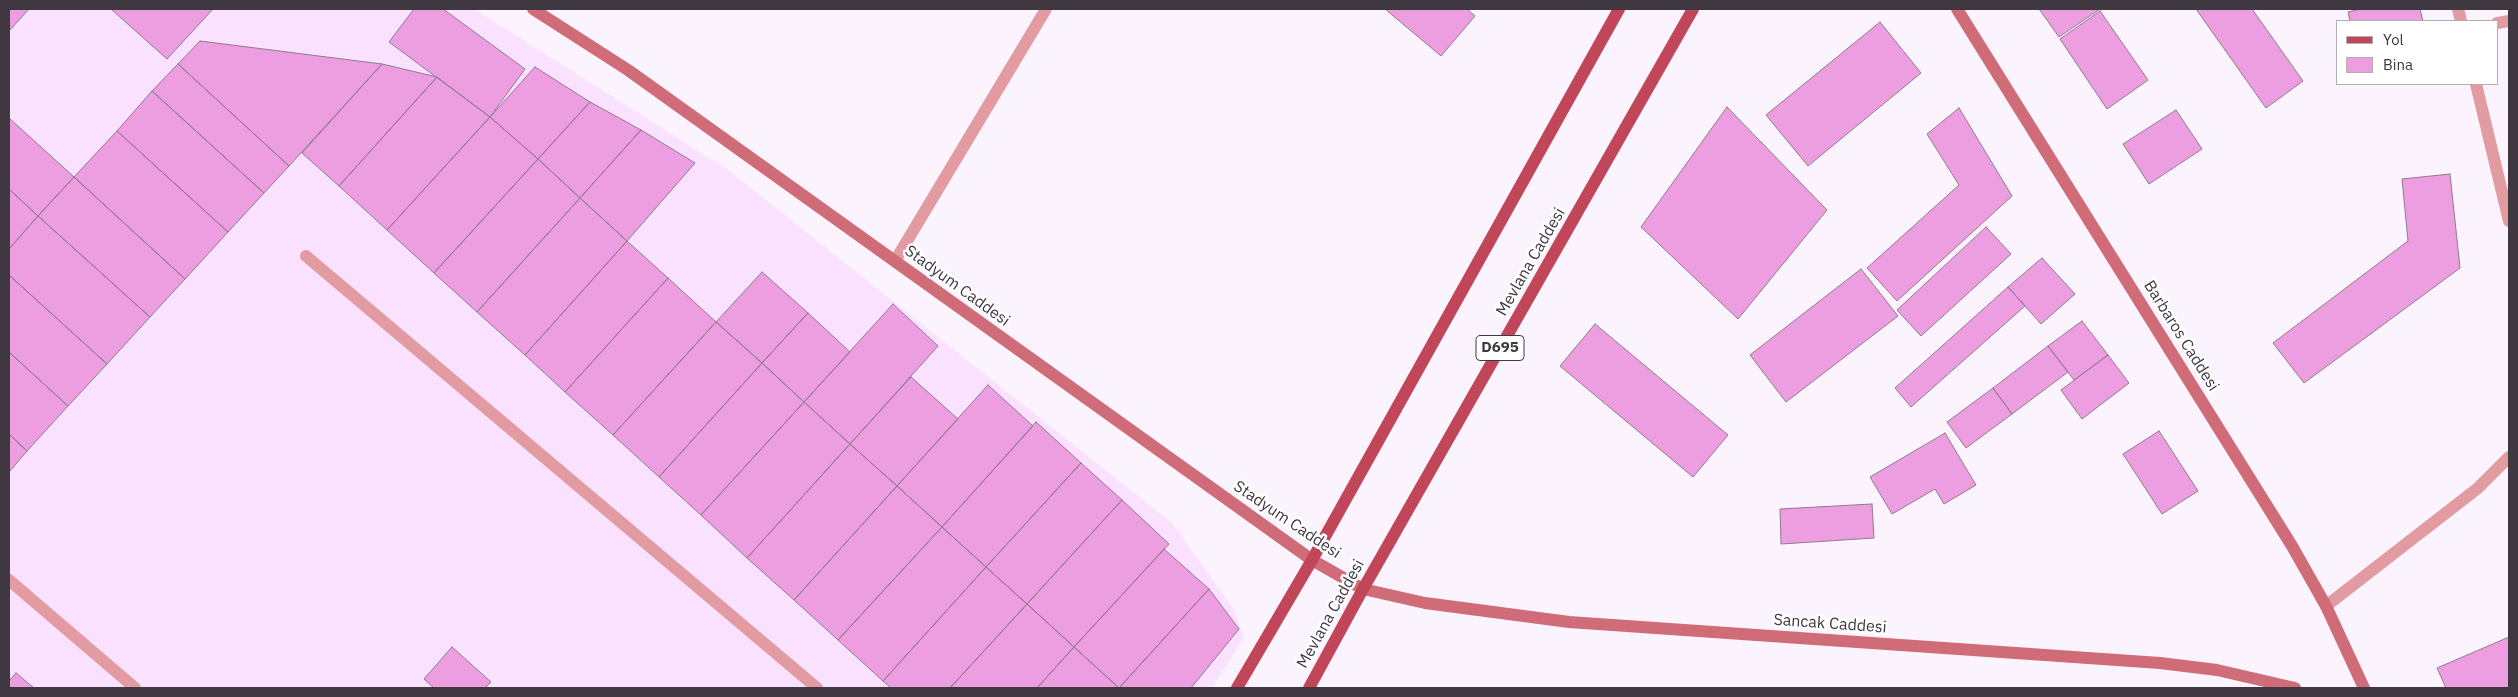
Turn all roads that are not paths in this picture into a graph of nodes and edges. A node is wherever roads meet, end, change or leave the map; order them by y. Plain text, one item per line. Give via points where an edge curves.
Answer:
1 (533, 9) edge
2 (1046, 9) edge
3 (1620, 9) edge
4 (1693, 9) edge
5 (1957, 9) edge
6 (2476, 85) edge
7 (2509, 221) edge
8 (306, 256) dead end
9 (895, 261) junction
10 (2509, 457) edge
11 (1312, 560) junction
12 (9, 580) edge
13 (1363, 589) junction
14 (2326, 606) junction
15 (135, 688) edge
16 (817, 688) edge
17 (1238, 688) edge
18 (1309, 688) edge
19 (2295, 688) edge
20 (2364, 688) edge

1 - 9 street, Stadyum Caddesi via 628,70
2 - 9 street
3 - 11 main road
4 - 13 main road, Mevlana Caddesi / D695
5 - 14 street, Barbaros Caddesi via 2292,546
6 - 7 street
8 - 16 street
9 - 11 street, Stadyum Caddesi
10 - 14 street via 2478,488
11 - 13 street, Stadyum Caddesi
11 - 17 main road
12 - 15 street
13 - 18 main road, Mevlana Caddesi / D695
13 - 19 street, Sancak Caddesi via 1425,603 1569,622 2160,663 2217,670
14 - 20 street, Barbaros Caddesi

